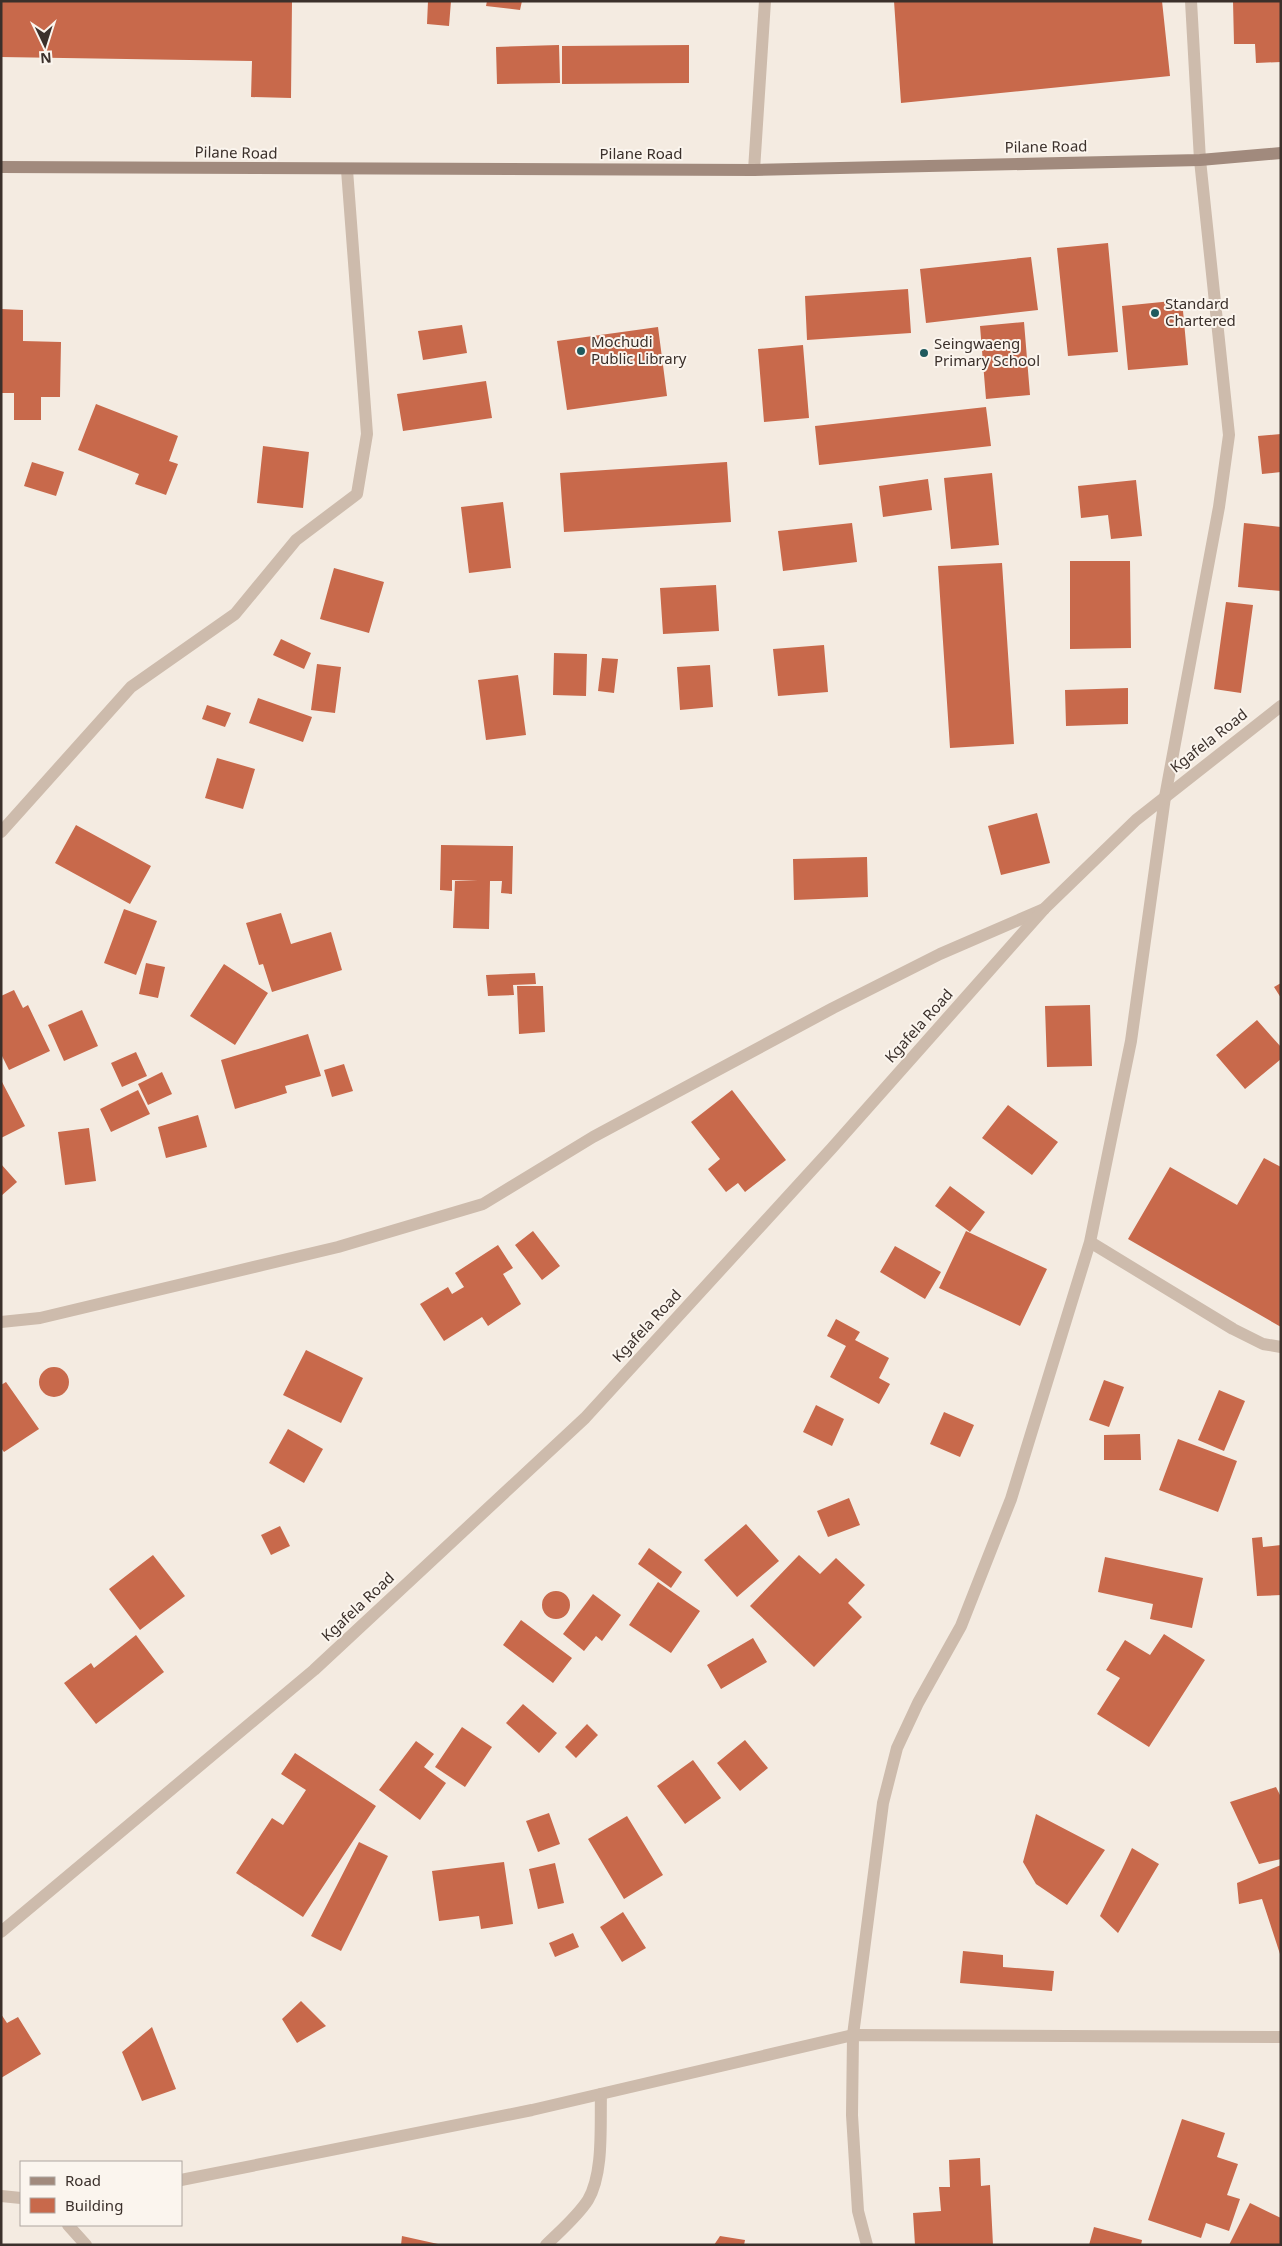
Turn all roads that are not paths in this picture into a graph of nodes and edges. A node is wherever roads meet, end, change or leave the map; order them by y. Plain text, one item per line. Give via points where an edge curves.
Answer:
1 (764, 1) edge
2 (1191, 1) edge
3 (1281, 153) edge
4 (1200, 160) junction
5 (1, 167) edge
6 (347, 170) junction
7 (754, 170) junction
8 (1281, 706) edge
9 (1165, 797) junction
10 (1, 832) edge
11 (1044, 909) junction
12 (1090, 1242) junction
13 (1, 1322) edge
14 (1281, 1347) edge
15 (1, 1932) edge
16 (853, 2035) junction
17 (1281, 2038) edge
18 (601, 2094) junction
19 (182, 2180) edge
20 (1, 2196) edge
21 (20, 2198) edge
22 (69, 2226) edge
23 (86, 2245) edge
24 (546, 2245) edge
25 (867, 2245) edge

1 - 7 street
2 - 4 street
3 - 4 main road, Pilane Road
4 - 7 main road, Pilane Road
4 - 9 street via 1229,435 1219,507
5 - 6 main road, Pilane Road
6 - 7 main road, Pilane Road
6 - 10 street via 367,434 357,494 296,540 235,614 131,687
8 - 9 street, Kgafela Road
9 - 11 street, Kgafela Road via 1136,820
9 - 12 street via 1131,1041
11 - 13 street via 940,954 833,1008 593,1137 483,1204 338,1247 40,1318
11 - 15 street, Kgafela Road via 832,1148 585,1418 314,1670
12 - 14 street via 1233,1329 1263,1344
12 - 16 street via 1011,1499 960,1626 897,1748 883,1803
16 - 17 street
16 - 18 street
16 - 25 street via 852,2115 858,2211
18 - 19 street
18 - 24 street via 597,2175 588,2200
20 - 21 street
22 - 23 street

